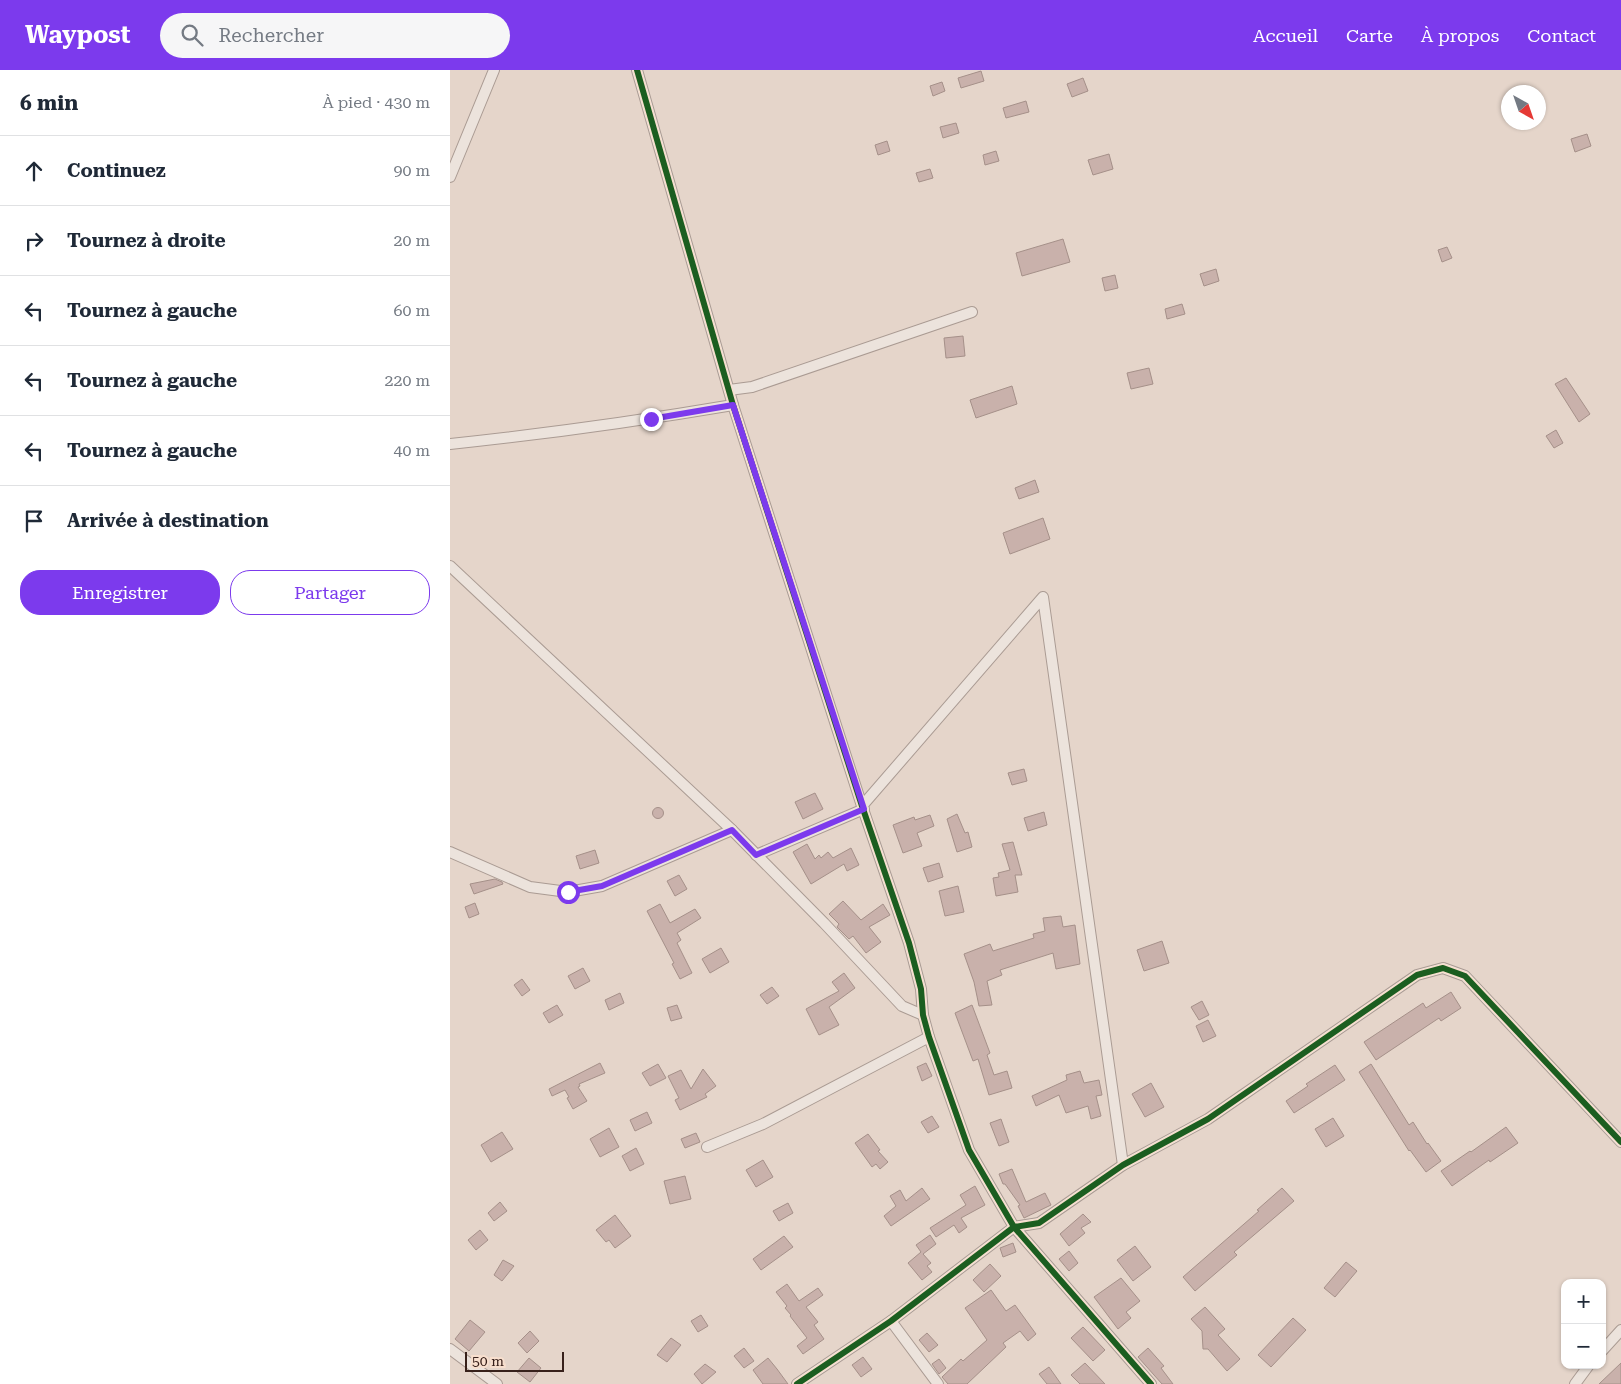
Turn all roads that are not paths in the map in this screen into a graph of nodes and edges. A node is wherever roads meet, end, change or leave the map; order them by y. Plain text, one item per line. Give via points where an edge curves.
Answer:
1 (494, 70) edge
2 (637, 70) edge
3 (450, 177) edge
4 (972, 312) dead end
5 (729, 390) junction
6 (733, 405) junction
7 (450, 444) edge
8 (450, 566) edge
9 (863, 807) junction
10 (732, 830) junction
11 (450, 852) edge
12 (756, 855) junction
13 (923, 1015) junction
14 (929, 1037) junction
15 (1621, 1142) edge
16 (707, 1147) dead end
17 (1123, 1165) junction
18 (1014, 1227) junction
19 (891, 1322) junction
20 (1621, 1330) edge
21 (1606, 1347) edge
22 (450, 1349) edge
23 (1586, 1369) edge
24 (497, 1384) edge
25 (797, 1384) edge
26 (938, 1384) edge
27 (1151, 1384) edge
28 (1575, 1384) edge

1 - 3 street
2 - 5 street
4 - 5 street via 752,387
5 - 6 street
6 - 7 street via 651,419
6 - 9 street
8 - 10 street
9 - 12 street
9 - 13 street via 909,943 921,990
9 - 17 street via 1043,597
10 - 11 street via 602,886 568,892 530,887
10 - 12 street
12 - 13 street via 902,1006
13 - 14 street
14 - 16 street via 763,1124
14 - 18 street via 969,1150
15 - 17 street via 1465,976 1444,968 1417,975 1208,1119
17 - 18 street via 1039,1223
18 - 19 street
18 - 27 street
19 - 25 street
19 - 26 street
20 - 21 street
22 - 24 street
23 - 28 street

